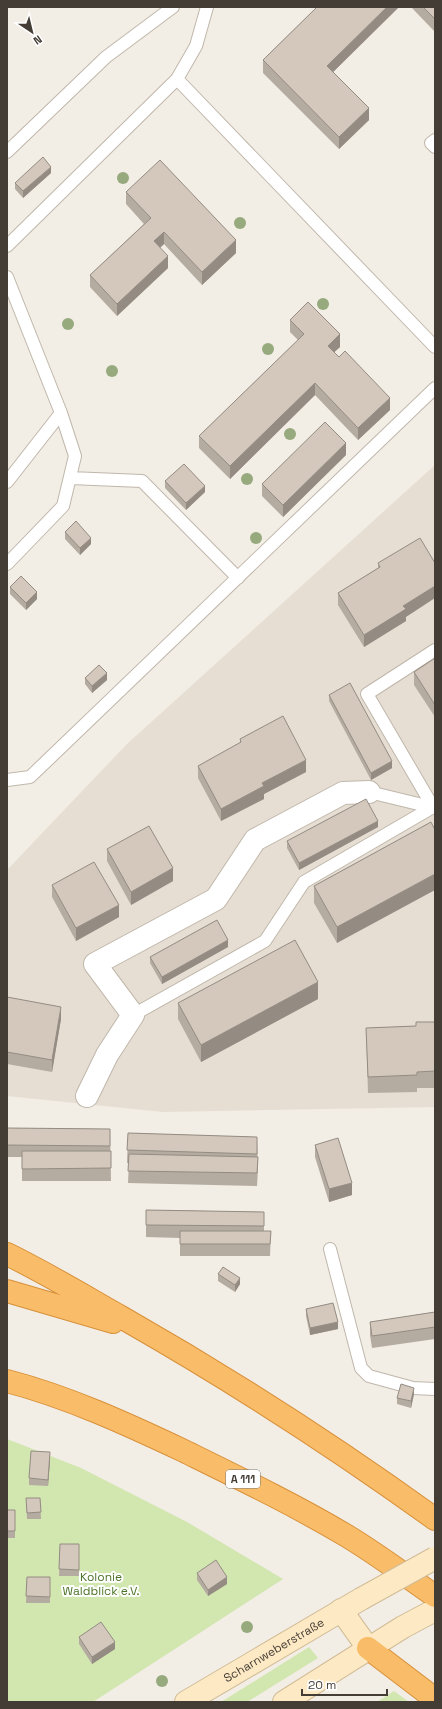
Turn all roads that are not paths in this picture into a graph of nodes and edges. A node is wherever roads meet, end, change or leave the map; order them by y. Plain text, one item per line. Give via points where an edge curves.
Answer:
1 (173, 7) edge
2 (207, 7) edge
3 (177, 79) junction
4 (435, 140) edge
5 (435, 147) edge
6 (7, 152) edge
7 (7, 246) edge
8 (7, 277) edge
9 (435, 347) edge
10 (435, 388) edge
11 (61, 413) junction
12 (70, 478) junction
13 (7, 482) edge
14 (7, 564) edge
15 (238, 578) junction
16 (435, 650) edge
17 (7, 780) edge
18 (369, 792) joint
19 (434, 808) edge
20 (133, 1015) junction
21 (87, 1096) dead end
22 (330, 1249) dead end
23 (7, 1254) edge
24 (7, 1291) edge
25 (150, 1334) junction
26 (7, 1373) edge
27 (7, 1381) edge
28 (36, 1389) junction
29 (435, 1389) edge
30 (435, 1519) edge
31 (435, 1558) edge
32 (435, 1596) edge
33 (341, 1610) junction
34 (435, 1610) edge
35 (368, 1648) junction
36 (435, 1699) edge
37 (186, 1702) edge
38 (284, 1702) edge

1 - 6 lane via 106,57
2 - 3 lane via 196,46
3 - 7 lane
3 - 9 lane
4 - 5 lane via 431,143
8 - 11 lane
10 - 15 lane
11 - 12 lane via 75,456
11 - 13 lane
12 - 14 lane via 63,506
12 - 15 lane via 142,481
15 - 17 lane via 30,777
16 - 19 lane via 367,694
18 - 19 lane
18 - 20 street via 343,793 255,840 216,899 96,964
19 - 20 lane via 304,882 265,941
20 - 21 street via 107,1055
22 - 29 lane via 362,1368 369,1376 413,1388
23 - 25 highway
24 - 25 highway
25 - 30 highway via 249,1392 363,1467
26 - 28 highway
27 - 28 highway, A 111
28 - 32 highway, A 111 via 114,1419 257,1486 348,1537
31 - 33 main road, Scharnweberstraße, bridge
33 - 35 main road
33 - 37 main road, Scharnweberstraße
34 - 35 main road
35 - 36 highway
35 - 38 main road

